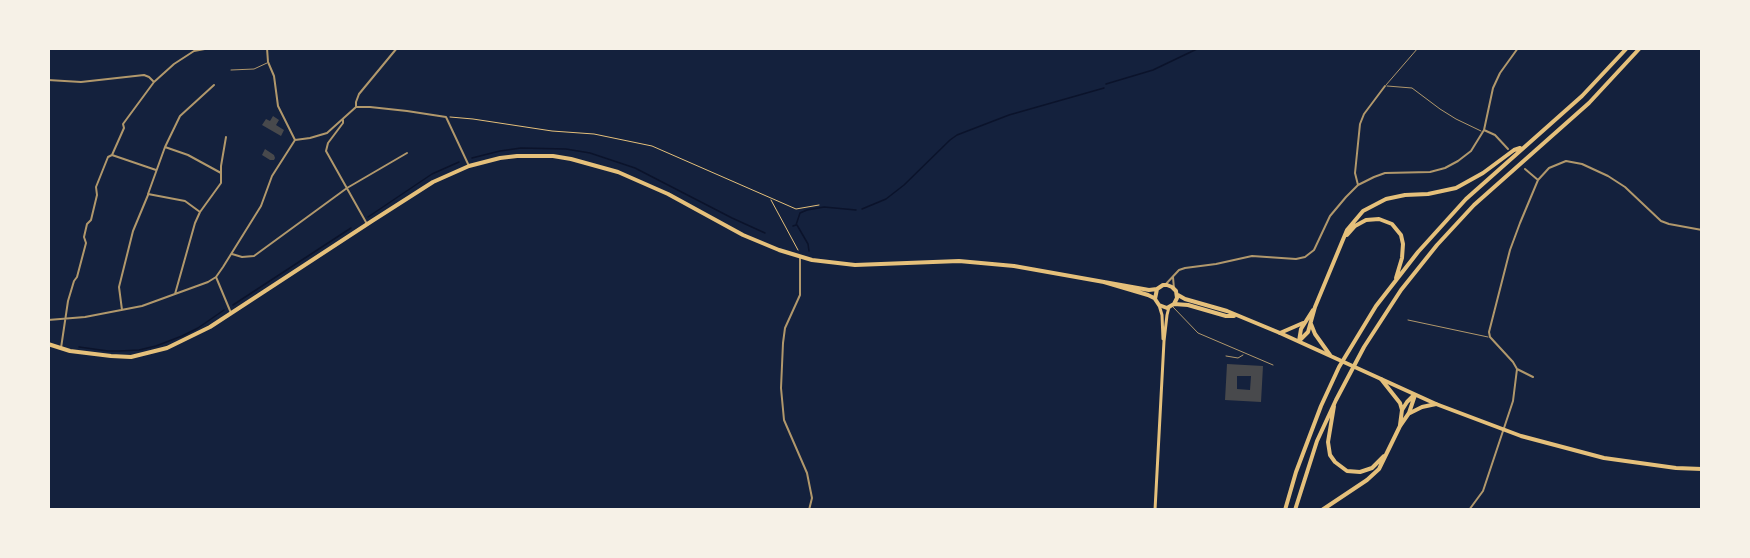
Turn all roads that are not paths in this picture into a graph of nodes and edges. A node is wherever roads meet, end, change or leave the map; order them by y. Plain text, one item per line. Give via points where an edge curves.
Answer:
1 (210, 48) edge
2 (267, 48) edge
3 (397, 48) edge
4 (1418, 48) edge
5 (1518, 48) edge
6 (1627, 48) edge
7 (1640, 48) edge
8 (268, 62) junction
9 (231, 70) dead end
10 (48, 80) edge
11 (154, 82) junction
12 (214, 85) dead end
13 (1385, 86) junction
14 (356, 107) junction
15 (343, 120) junction
16 (1484, 131) junction
17 (226, 137) dead end
18 (295, 140) junction
19 (165, 147) junction
20 (1523, 147) junction
21 (1508, 149) dead end
22 (406, 153) dead end
23 (112, 155) junction
24 (469, 166) junction
25 (1525, 169) dead end
26 (156, 170) junction
27 (221, 173) junction
28 (1538, 180) junction
29 (1358, 185) junction
30 (347, 188) junction
31 (148, 194) junction
32 (200, 212) junction
33 (367, 224) junction
34 (1702, 230) edge
35 (1345, 238) junction
36 (231, 253) junction
37 (800, 257) junction
38 (216, 277) junction
39 (1173, 277) junction
40 (1396, 280) junction
41 (1104, 282) junction
42 (1165, 285) junction
43 (1157, 289) junction
44 (1174, 289) junction
45 (1177, 294) junction
46 (175, 295) junction
47 (1155, 299) junction
48 (1159, 305) junction
49 (1172, 306) junction
50 (1315, 307) junction
51 (122, 310) junction
52 (231, 314) junction
53 (1238, 317) junction
54 (65, 319) junction
55 (48, 320) edge
56 (1408, 320) dead end
57 (1304, 323) junction
58 (1310, 324) junction
59 (1280, 333) junction
60 (1490, 337) junction
61 (1164, 341) junction
62 (1299, 341) junction
63 (48, 344) edge
64 (61, 349) junction
65 (1244, 353) junction
66 (1330, 355) junction
67 (1226, 356) dead end
68 (1274, 364) dead end
69 (1517, 369) junction
70 (1533, 377) dead end
71 (1381, 379) junction
72 (1414, 395) junction
73 (1336, 400) junction
74 (1436, 404) junction
75 (1402, 410) junction
76 (1409, 413) junction
77 (1400, 426) junction
78 (1386, 454) junction
79 (1702, 469) edge
80 (809, 510) edge
81 (1155, 510) edge
82 (1285, 510) edge
83 (1295, 510) edge
84 (1322, 510) edge
85 (1469, 510) edge

1 - 11 street via 194,51
2 - 8 street
3 - 14 street via 360,92
4 - 13 lane
5 - 16 street via 1493,88
6 - 20 main road via 1582,96
7 - 73 main road via 1589,103 1457,223 1401,290
8 - 9 lane via 254,69
8 - 18 street via 278,106
10 - 11 street via 81,82 144,75
11 - 23 street via 123,124
12 - 19 street via 180,116
13 - 16 lane via 1412,88 1456,119
13 - 29 street via 1360,124 1355,173
14 - 15 street
14 - 24 street via 446,117
15 - 18 street via 327,133
15 - 30 street via 326,151
16 - 21 street via 1495,135
16 - 29 street via 1465,156 1445,168 1385,174
17 - 27 street
18 - 36 street via 272,176 261,207
19 - 26 street
19 - 27 street
20 - 35 main road via 1456,188 1378,201 1357,217
20 - 40 main road via 1466,199
22 - 30 street
23 - 26 street
23 - 54 street via 96,187 98,195 87,224 86,243
24 - 33 main road via 433,182
24 - 37 main road via 527,156 588,162 633,177 742,235
25 - 28 street
26 - 31 street
27 - 32 street via 221,183
28 - 34 street via 1554,165 1576,162 1625,187 1661,221
28 - 60 street via 1510,250
29 - 39 street via 1330,216 1316,247 1305,257 1244,258 1185,267
30 - 33 street
30 - 36 street via 254,256
31 - 32 street via 185,201
31 - 51 street via 118,287
32 - 46 street
33 - 52 main road
35 - 40 main road via 1354,226 1366,220 1392,224 1403,244
35 - 50 main road
36 - 38 street
37 - 41 main road via 855,265 995,263
37 - 80 street via 800,295 785,328 782,388 784,420 807,473 812,498
38 - 46 street
38 - 52 street
39 - 42 street
39 - 44 street
40 - 82 main road via 1339,367 1308,438
41 - 43 main road
41 - 47 main road
42 - 43 main road
42 - 44 main road
43 - 47 main road
44 - 45 main road
45 - 49 main road
45 - 53 main road
46 - 51 street
47 - 48 main road
48 - 49 main road
48 - 61 main road
49 - 53 main road via 1188,304
49 - 61 main road
49 - 65 lane via 1198,333
50 - 57 main road
50 - 58 main road
51 - 54 street
52 - 64 main road via 195,336 157,352 131,357
53 - 59 main road
54 - 55 street
54 - 64 street
56 - 60 lane
57 - 59 main road
57 - 62 main road
58 - 62 main road
58 - 66 main road
59 - 62 main road
60 - 69 street
61 - 81 main road
62 - 66 main road
63 - 64 main road
65 - 67 lane via 1238,358
65 - 68 lane
66 - 71 main road
69 - 70 street
69 - 85 street via 1508,419 1483,490
71 - 72 main road
71 - 75 main road via 1398,398
72 - 74 main road
72 - 75 main road
72 - 76 main road
73 - 78 main road via 1328,442 1335,462 1347,471 1360,472 1376,465
73 - 83 main road via 1317,441
74 - 76 main road
74 - 79 main road via 1574,451 1635,463
75 - 77 main road
76 - 77 main road
77 - 78 main road
78 - 84 main road via 1379,469 1367,480

